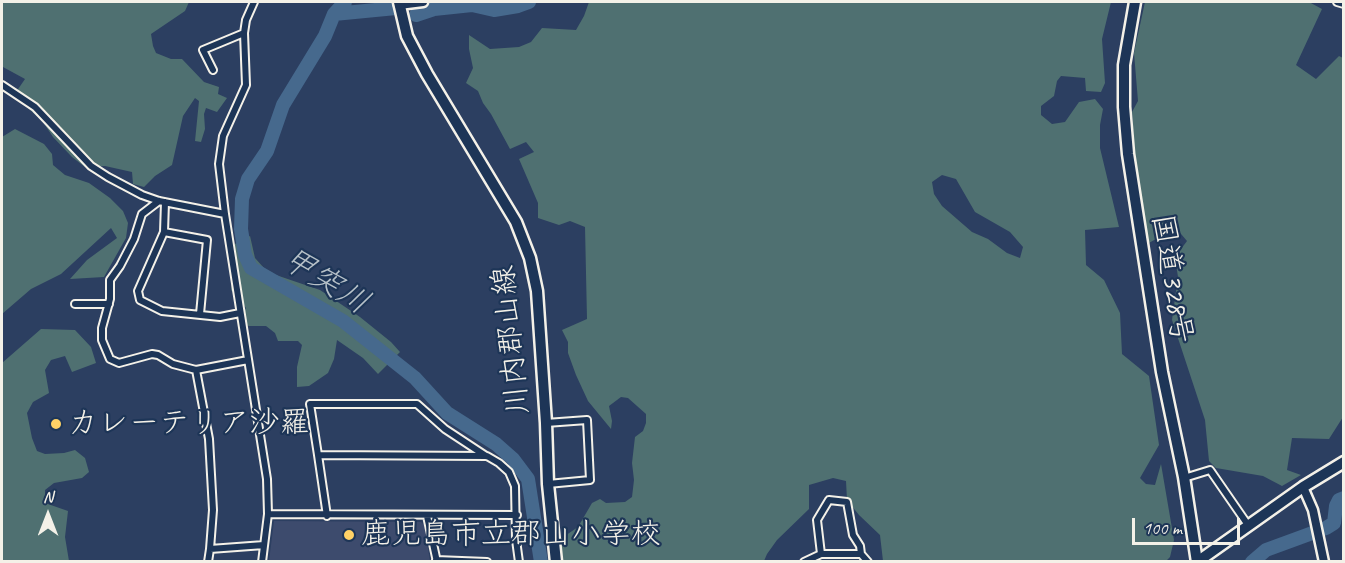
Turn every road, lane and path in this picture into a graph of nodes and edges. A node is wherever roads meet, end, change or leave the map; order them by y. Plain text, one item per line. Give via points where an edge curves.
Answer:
1 (254, 2) edge
2 (423, 2) edge
3 (1135, 2) edge
4 (1337, 2) edge
5 (399, 3) edge
6 (1344, 4) edge
7 (244, 33) junction
8 (213, 70) dead end
9 (2, 85) edge
10 (162, 201) junction
11 (225, 214) junction
12 (164, 232) junction
13 (75, 304) dead end
14 (109, 304) junction
15 (240, 313) junction
16 (200, 314) junction
17 (248, 360) junction
18 (196, 370) junction
19 (546, 423) junction
20 (318, 455) junction
21 (487, 456) junction
22 (1344, 462) edge
23 (1184, 478) junction
24 (548, 484) junction
25 (1303, 487) junction
26 (268, 514) junction
27 (517, 515) junction
28 (327, 516) junction
29 (427, 516) junction
30 (1248, 525) junction
31 (264, 545) junction
32 (210, 549) junction
33 (821, 554) junction
34 (861, 554) junction
35 (208, 561) edge
36 (262, 561) edge
37 (436, 561) edge
38 (487, 561) edge
39 (519, 561) edge
40 (556, 561) edge
41 (804, 561) edge
42 (868, 561) edge
43 (1197, 561) edge
44 (1324, 561) edge

1 - 7 street
2 - 5 street
3 - 23 main road, 国道328号 via 1124,65 1127,143 1162,372
4 - 6 street
5 - 19 main road, 川内郡山線 via 407,36 516,222 530,258 537,291
7 - 8 street via 203,51
7 - 11 street via 246,85 230,118 219,164
9 - 10 street via 35,108 91,166
10 - 11 street
10 - 12 street
10 - 14 street via 142,214 134,239 110,280
11 - 15 street
12 - 16 street via 207,240
12 - 16 street via 138,291 140,300 162,311
13 - 14 street
14 - 18 street via 102,340 110,359 119,363 152,354
15 - 16 street
15 - 17 street
17 - 18 street
17 - 26 street via 266,469
18 - 32 street via 209,439 213,510
19 - 24 main road, 川内郡山線
19 - 24 street via 587,420 590,480
20 - 21 street
20 - 21 street via 310,404 417,404 445,429
20 - 28 street
21 - 27 street via 509,472 515,486
22 - 25 main road
23 - 30 street via 1210,470
23 - 43 main road, 国道328号
24 - 40 main road, 川内郡山線
25 - 30 main road
25 - 44 street
26 - 28 street
26 - 31 street
27 - 29 street
27 - 39 street
28 - 29 street
29 - 37 street
30 - 43 main road
31 - 32 street
31 - 36 street
32 - 35 street
33 - 34 street
33 - 34 street via 816,520 829,500 847,502
33 - 41 street
34 - 42 street
37 - 38 street

